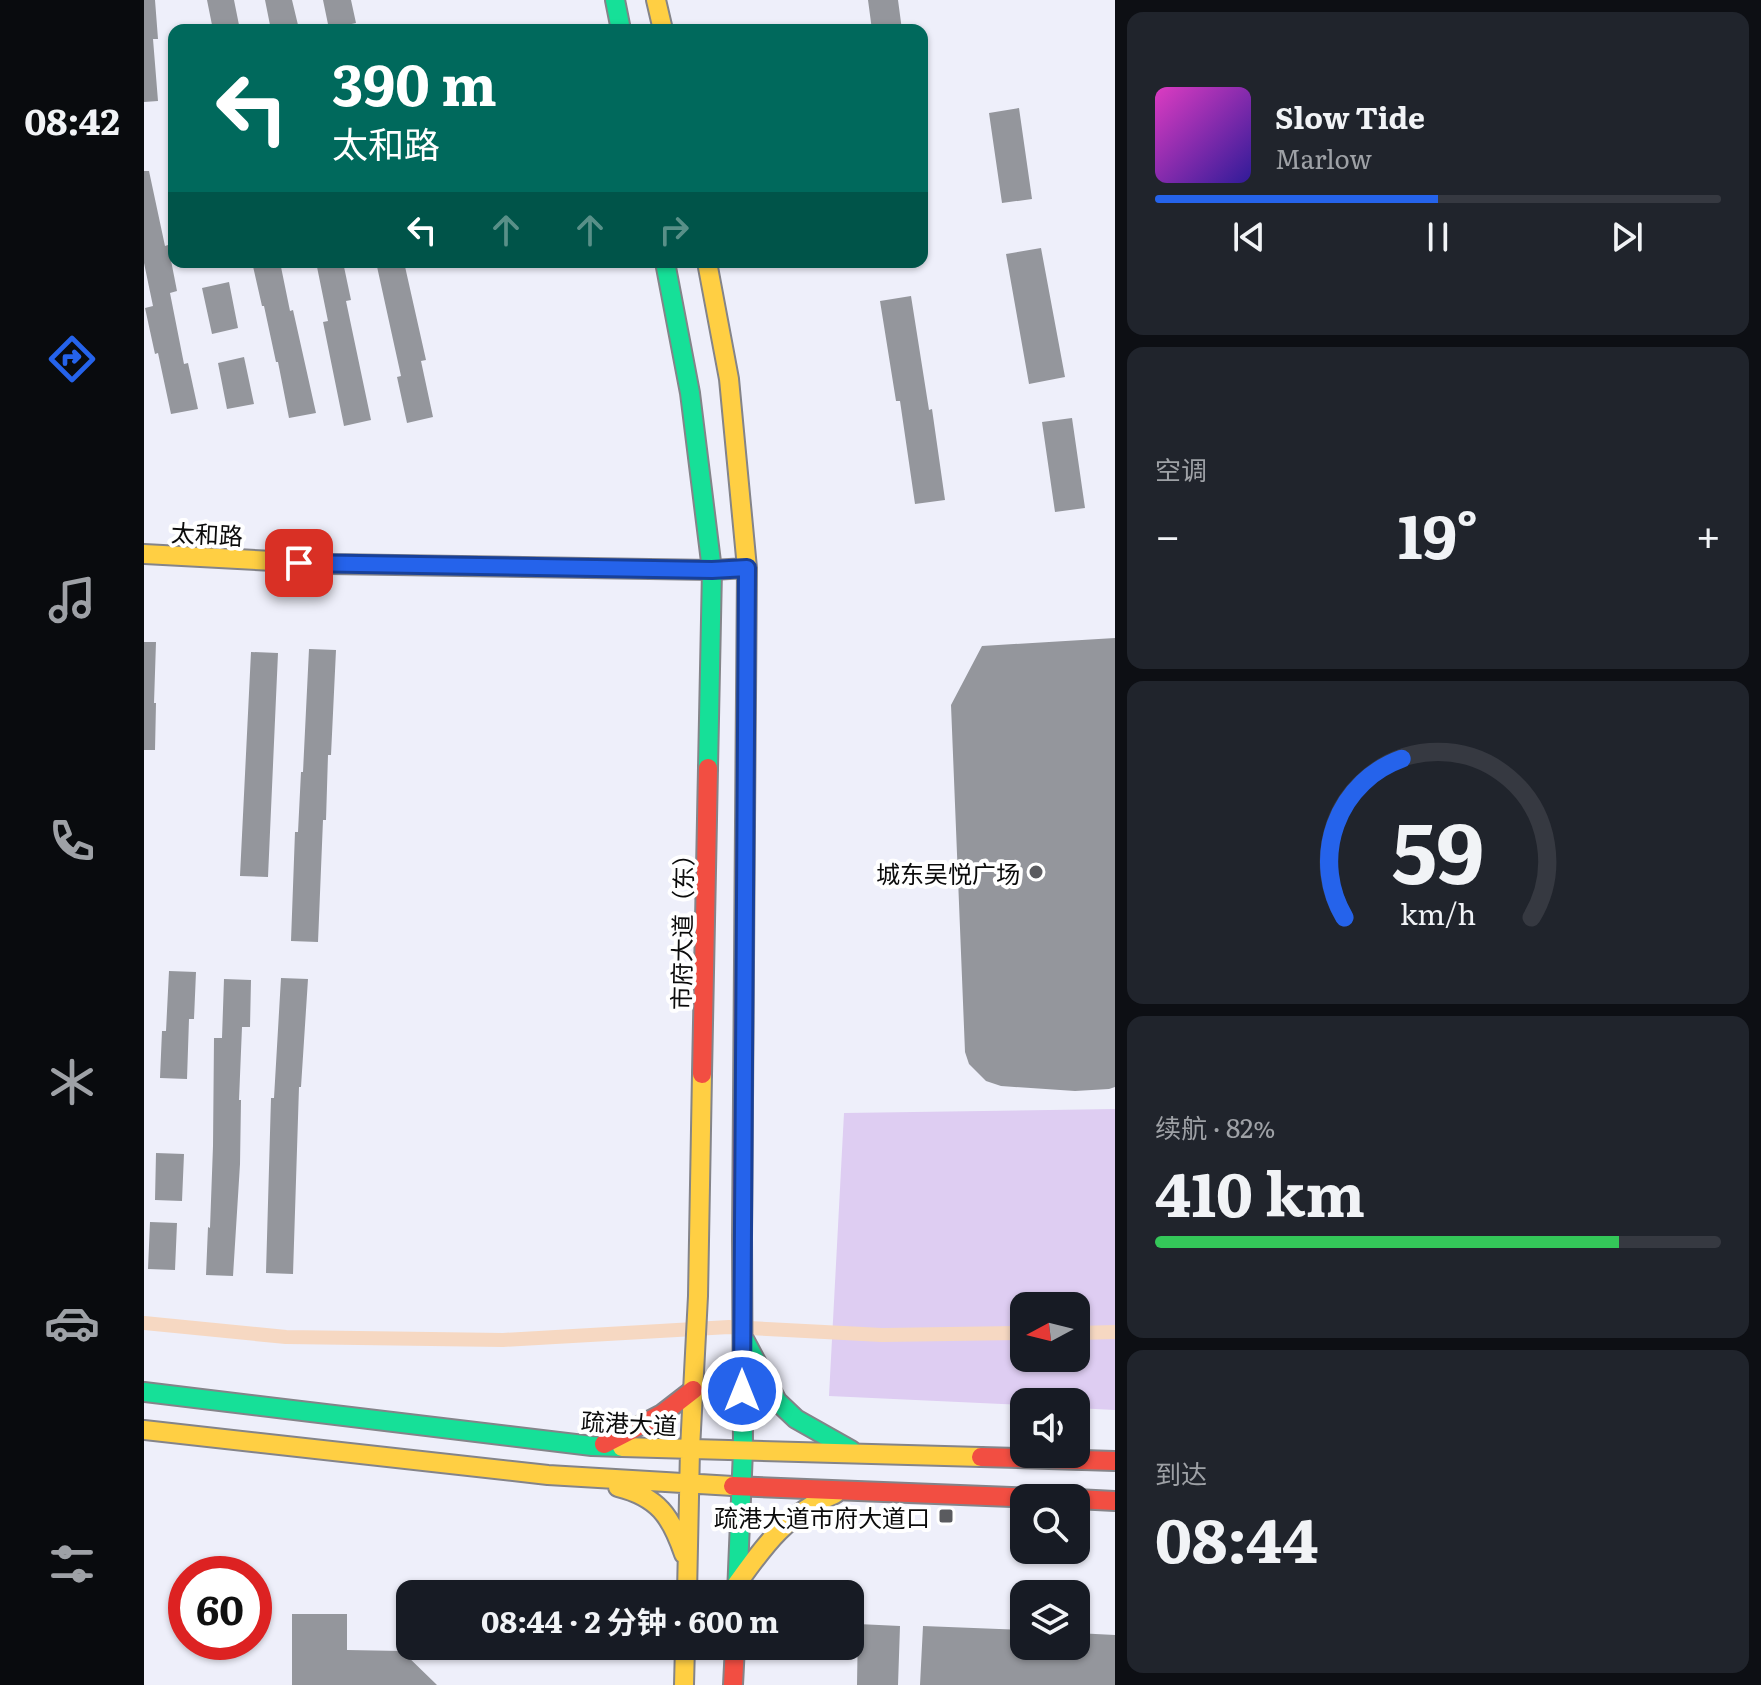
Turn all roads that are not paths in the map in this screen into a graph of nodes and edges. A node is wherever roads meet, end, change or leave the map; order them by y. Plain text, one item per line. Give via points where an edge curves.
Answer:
1 (615, 0) edge
2 (656, 0) edge
3 (620, 24) edge
4 (662, 24) edge
5 (666, 268) edge
6 (708, 268) edge
7 (144, 554) edge
8 (747, 568) junction
9 (712, 570) junction
10 (742, 1333) junction
11 (693, 1390) junction
12 (145, 1392) edge
13 (144, 1430) edge
14 (600, 1446) junction
15 (690, 1449) junction
16 (743, 1450) junction
17 (857, 1453) junction
18 (1115, 1461) edge
19 (592, 1478) junction
20 (690, 1484) junction
21 (742, 1486) junction
22 (846, 1490) junction
23 (1010, 1497) edge
24 (1090, 1500) edge
25 (1115, 1501) edge
26 (687, 1563) junction
27 (687, 1580) edge
28 (737, 1580) edge
29 (743, 1580) edge
30 (685, 1660) edge
31 (734, 1660) edge
32 (684, 1685) edge
33 (733, 1685) edge

1 - 3 main road
2 - 4 main road
5 - 9 main road, 市府大道（东） via 690,393
6 - 8 main road via 729,379
7 - 9 main road, 太和路 via 330,564
8 - 9 main road, 太和路
8 - 10 main road
9 - 11 main road, 市府大道（东）
10 - 16 main road
10 - 17 main road via 777,1401 796,1419
11 - 14 main road via 660,1416
11 - 15 main road, 市府大道（东）
12 - 14 main road, 疏港大道
13 - 19 main road
14 - 15 main road, 疏港大道
15 - 16 main road, 疏港大道
15 - 20 main road, 市府大道（东）
16 - 17 main road, 疏港大道
16 - 21 main road
17 - 18 main road, 疏港大道
19 - 20 main road
19 - 26 main road via 655,1503 677,1530
20 - 21 main road
20 - 26 main road, 市府大道（东）
21 - 22 main road
21 - 28 main road
22 - 23 main road
22 - 29 main road via 805,1507 786,1522
24 - 25 main road
26 - 27 main road, 市府大道（东）
30 - 32 main road
31 - 33 main road

